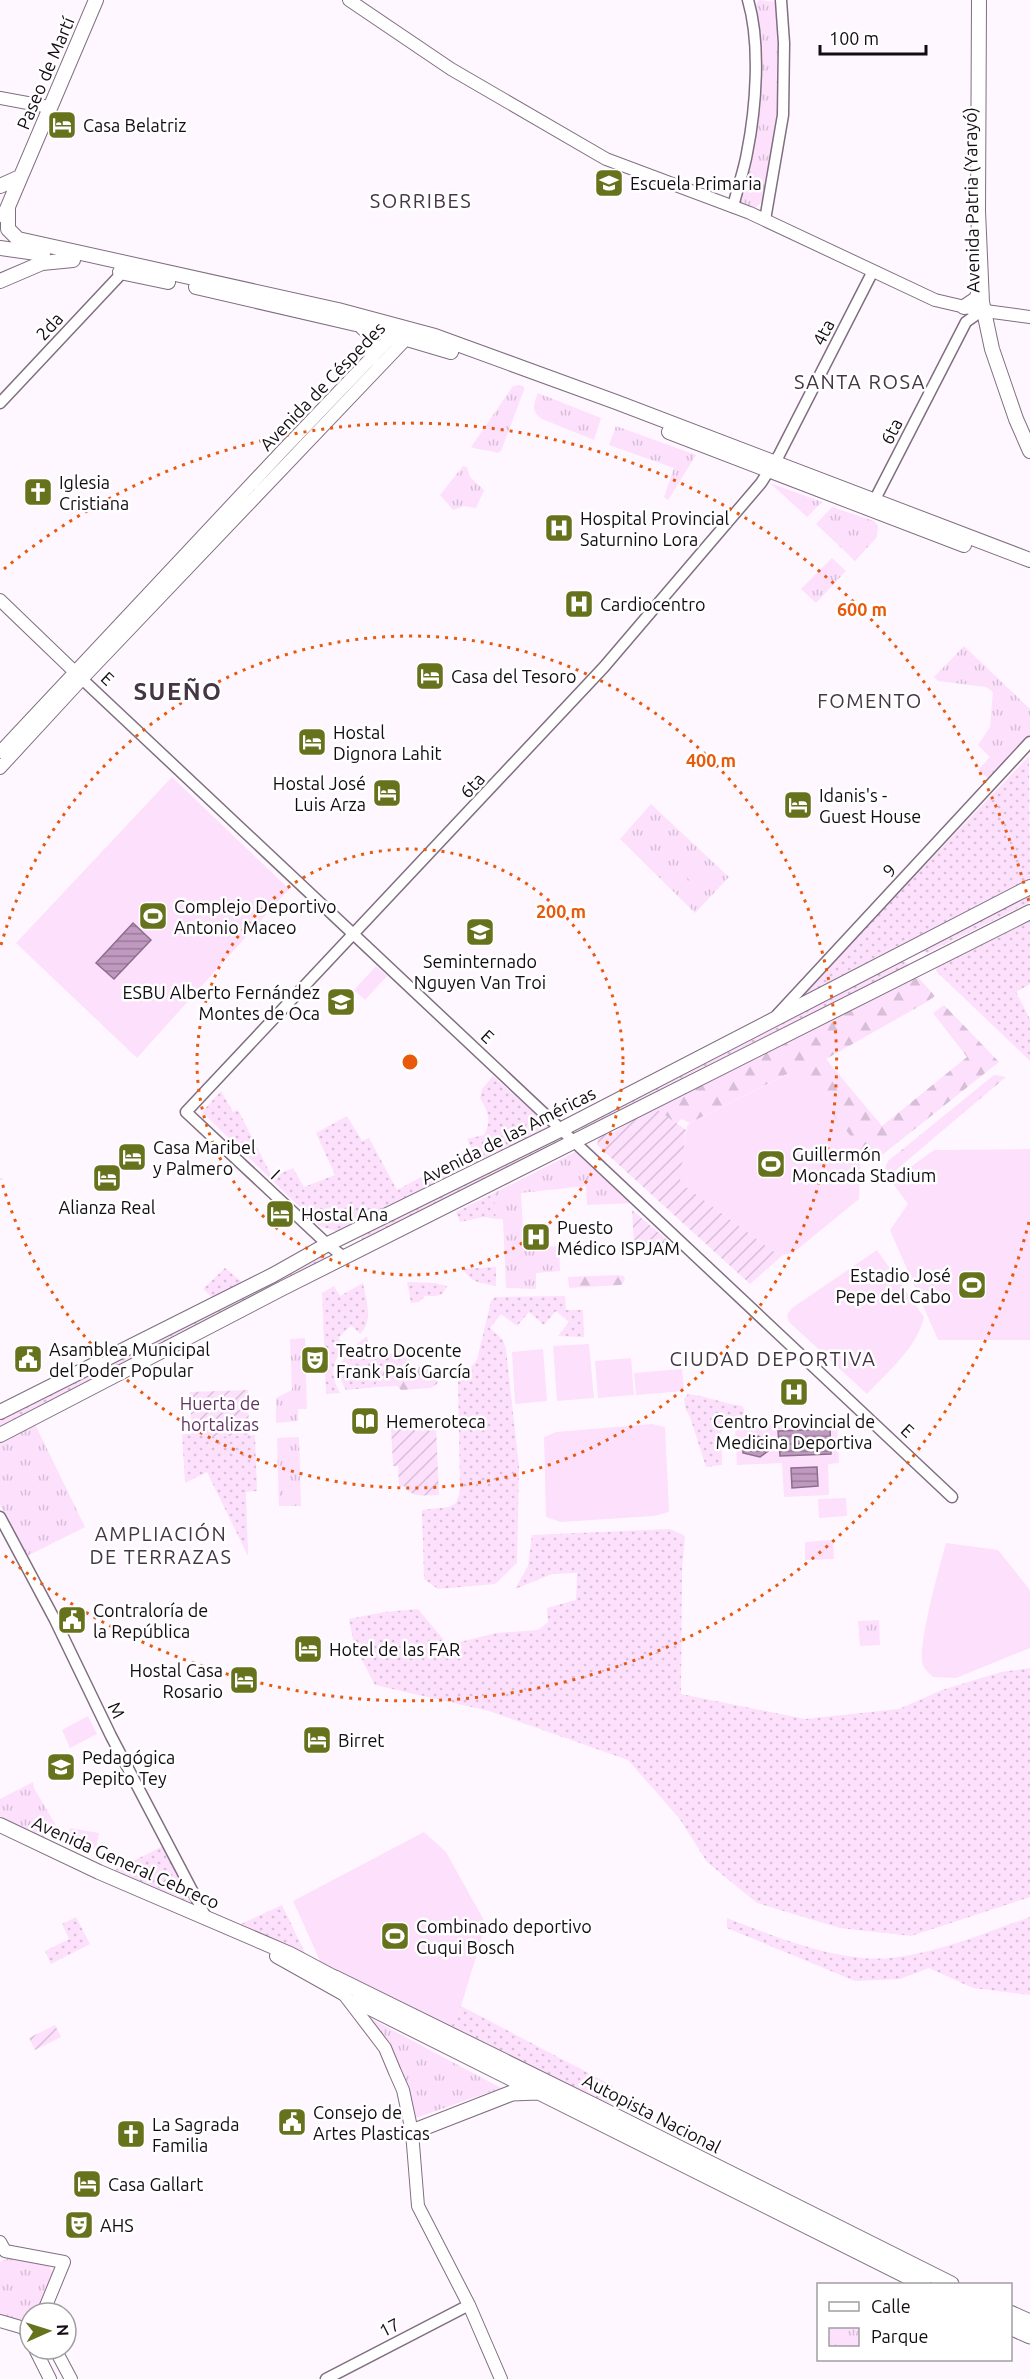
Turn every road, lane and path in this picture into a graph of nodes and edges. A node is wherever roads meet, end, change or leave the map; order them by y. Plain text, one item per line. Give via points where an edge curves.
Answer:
1 (96, 0) edge
2 (349, 0) edge
3 (749, 0) edge
4 (979, 0) edge
5 (987, 0) edge
6 (781, 1) edge
7 (984, 38) junction
8 (0, 98) edge
9 (50, 107) junction
10 (20, 177) junction
11 (0, 186) edge
12 (733, 207) junction
13 (8, 208) junction
14 (765, 220) junction
15 (0, 228) edge
16 (0, 240) edge
17 (30, 242) junction
18 (0, 249) edge
19 (74, 260) junction
20 (873, 271) junction
21 (122, 273) junction
22 (0, 281) edge
23 (981, 287) junction
24 (964, 307) junction
25 (987, 311) junction
26 (1030, 317) edge
27 (360, 326) junction
28 (403, 333) junction
29 (372, 358) junction
30 (0, 403) edge
31 (1030, 428) edge
32 (1030, 451) edge
33 (773, 467) junction
34 (872, 505) junction
35 (1030, 560) edge
36 (1030, 569) edge
37 (0, 600) edge
38 (78, 675) junction
39 (1030, 742) edge
40 (0, 752) edge
41 (0, 768) edge
42 (1030, 887) edge
43 (1030, 912) edge
44 (353, 934) junction
45 (772, 1020) junction
46 (186, 1112) joint
47 (562, 1130) junction
48 (575, 1142) junction
49 (328, 1244) junction
50 (345, 1258) junction
51 (0, 1412) edge
52 (0, 1435) edge
53 (952, 1497) dead end
54 (0, 1518) edge
55 (0, 1825) edge
56 (206, 1917) junction
57 (237, 1931) junction
58 (335, 1978) junction
59 (343, 1993) junction
60 (541, 2092) junction
61 (412, 2132) junction
62 (2, 2249) edge
63 (921, 2283) edge
64 (949, 2283) edge
65 (47, 2301) edge
66 (469, 2305) junction
67 (1012, 2313) edge
68 (0, 2321) edge
69 (1030, 2322) edge
70 (18, 2324) edge
71 (1012, 2327) edge
72 (1030, 2336) edge
73 (41, 2361) edge
74 (61, 2361) edge
75 (50, 2379) edge
76 (70, 2379) edge
77 (326, 2379) edge
78 (501, 2379) edge

1 - 9 main road, Paseo de Martí
2 - 12 main road via 451,69 606,159
3 - 12 street via 755,43 754,97 747,153
4 - 7 main road, Avenida Patria (Yarayó)
5 - 7 main road, Avenida Patria (Yarayó)
6 - 14 street via 783,115
7 - 23 main road, Avenida Patria (Yarayó) via 978,211
7 - 25 main road, Avenida Patria (Yarayó)
8 - 9 main road
9 - 10 main road, Paseo de Martí
10 - 11 main road
10 - 13 main road, Paseo de Martí
12 - 14 main road
13 - 15 main road, Paseo de Martí
13 - 17 main road via 8,229
14 - 20 main road
16 - 17 main road
17 - 28 main road via 232,285
18 - 19 main road
19 - 21 main road
19 - 22 main road via 42,263
20 - 24 main road via 935,300
20 - 33 street, 4ta
21 - 27 main road
21 - 30 street, 2da
23 - 24 main road via 976,299
23 - 25 main road, Avenida Patria (Yarayó)
24 - 25 main road
25 - 26 main road
25 - 31 main road, Avenida Patria (Yarayó)
25 - 32 main road, Avenida Patria (Yarayó) via 992,349
25 - 34 street, 6ta via 966,322
27 - 28 main road
27 - 29 main road via 372,336
28 - 29 main road, Avenida de Céspedes
28 - 33 main road
28 - 38 main road, Avenida de Céspedes
29 - 38 main road, Avenida de Céspedes
33 - 34 main road
33 - 44 street, 6ta via 604,668
34 - 35 main road
34 - 36 main road
37 - 38 main road, E
38 - 40 main road, Avenida de Céspedes
38 - 41 main road, Avenida de Céspedes
38 - 44 street, E
39 - 45 street, 9
42 - 45 main road, Avenida de las Américas
43 - 48 main road, Avenida de las Américas
44 - 46 street, 6ta
44 - 47 street, E
45 - 47 main road, Avenida de las Américas
46 - 49 street, I
47 - 48 street, E
47 - 49 main road, Avenida de las Américas
48 - 50 main road, Avenida de las Américas
48 - 53 street, E
49 - 50 street, I
49 - 51 main road, Avenida de las Américas
50 - 52 main road, Avenida de las Américas
54 - 56 street, M
55 - 56 main road, Avenida General Cebreco via 79,1864
56 - 57 main road, Avenida General Cebreco
57 - 58 main road, Avenida General Cebreco
57 - 59 main road, Avenida General Cebreco
58 - 59 main road, Avenida General Cebreco
58 - 64 highway, Autopista Nacional
59 - 60 highway, Autopista Nacional
59 - 61 main road, Avenida General Cebreco via 385,2048 403,2090
60 - 61 highway via 512,2093
60 - 63 highway, Autopista Nacional
61 - 66 main road, Avenida General Cebreco via 418,2206
62 - 65 main road via 64,2262
66 - 77 street, 17
66 - 78 main road, Avenida General Cebreco
67 - 69 highway
68 - 70 main road
71 - 72 highway
73 - 75 main road
74 - 76 main road

